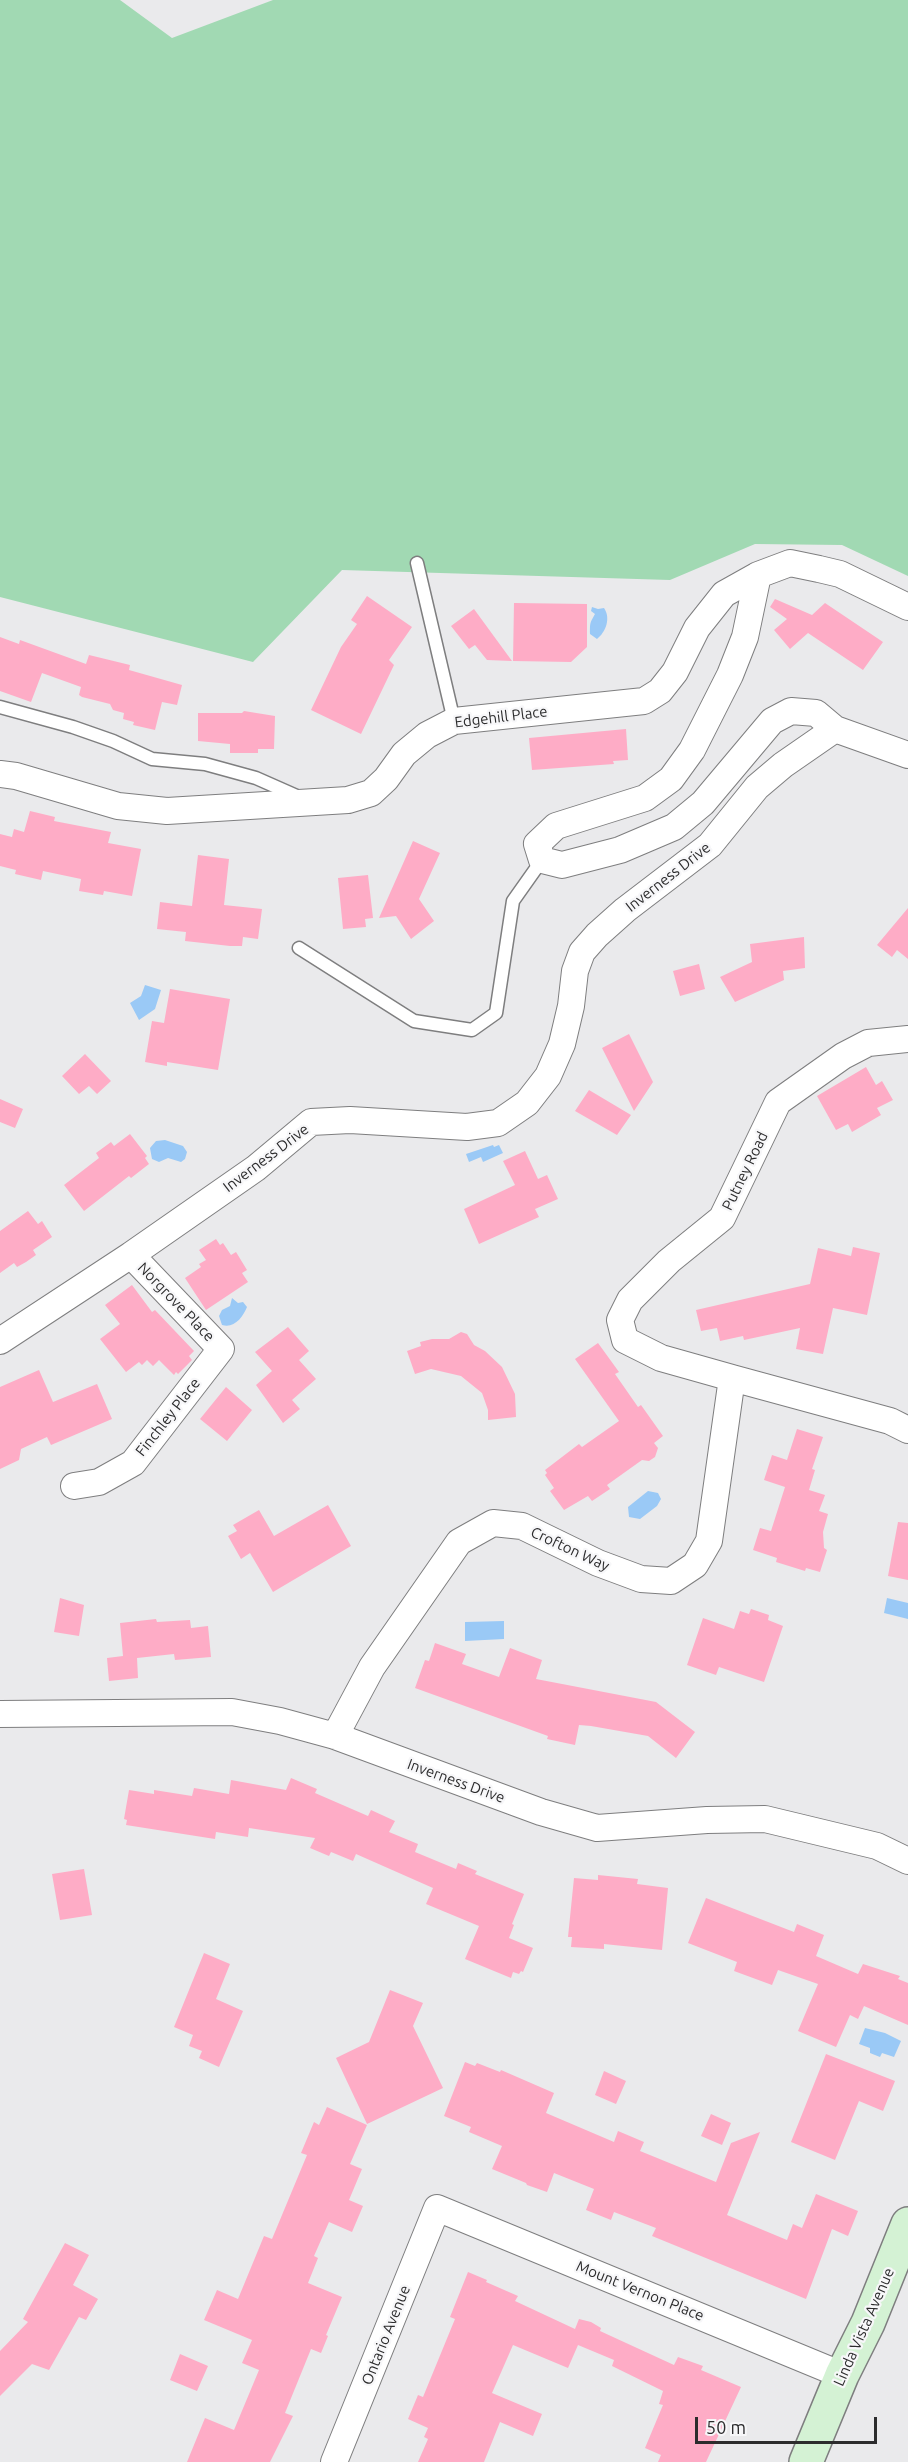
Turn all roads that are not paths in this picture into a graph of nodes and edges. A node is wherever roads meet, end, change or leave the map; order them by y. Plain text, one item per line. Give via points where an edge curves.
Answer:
1 (417, 563) dead end
2 (758, 575) junction
3 (908, 607) edge
4 (0, 707) edge
5 (454, 721) junction
6 (835, 729) junction
7 (908, 755) edge
8 (0, 774) edge
9 (311, 802) junction
10 (542, 860) junction
11 (299, 948) dead end
12 (908, 1039) edge
13 (131, 1255) junction
14 (0, 1341) edge
15 (221, 1349) joint
16 (731, 1385) junction
17 (908, 1430) edge
18 (74, 1486) dead end
19 (0, 1714) edge
20 (335, 1736) junction
21 (908, 1861) edge
22 (437, 2208) joint
23 (908, 2224) edge
24 (842, 2375) junction
25 (334, 2462) edge
26 (806, 2462) edge

1 - 5 lane
2 - 3 street via 790,563 819,569 840,574
2 - 5 street, Edgehill Place via 724,594 698,628 675,672 660,691 644,701
2 - 10 street via 745,637 730,675 692,750 671,779 645,798 556,826 537,844
4 - 9 lane via 73,727 152,759 205,764 256,778
5 - 9 street, Edgehill Place via 427,735 404,754 371,793 348,800
6 - 7 street
6 - 10 street via 816,713 791,711 772,721 703,803 674,827 620,850 562,865
6 - 13 street, Inverness Drive via 757,787 710,845 625,910 582,952 562,1044 548,1076 526,1103 498,1123 467,1127 350,1120 311,1122 256,1167
8 - 9 street, Edgehill Place via 118,806 167,811
10 - 11 lane via 513,901 496,1012 472,1030 414,1021
12 - 16 street, Putney Road via 868,1043 778,1102 722,1218 669,1261 630,1300 621,1320 625,1340
13 - 14 street, Inverness Drive
13 - 15 street, Norgrove Place
15 - 18 street, Finchley Place via 133,1463 99,1482
16 - 17 street, Putney Road via 890,1421
16 - 20 street, Crofton Way via 710,1541 695,1564 671,1581 641,1579 522,1526 493,1523 459,1542 372,1667
19 - 20 street, Inverness Drive via 232,1712
20 - 21 street, Inverness Drive via 541,1812 597,1828 765,1820 877,1846
22 - 24 street, Mount Vernon Place
22 - 25 street, Ontario Avenue
23 - 24 main road, Linda Vista Avenue
24 - 26 main road, Linda Vista Avenue

